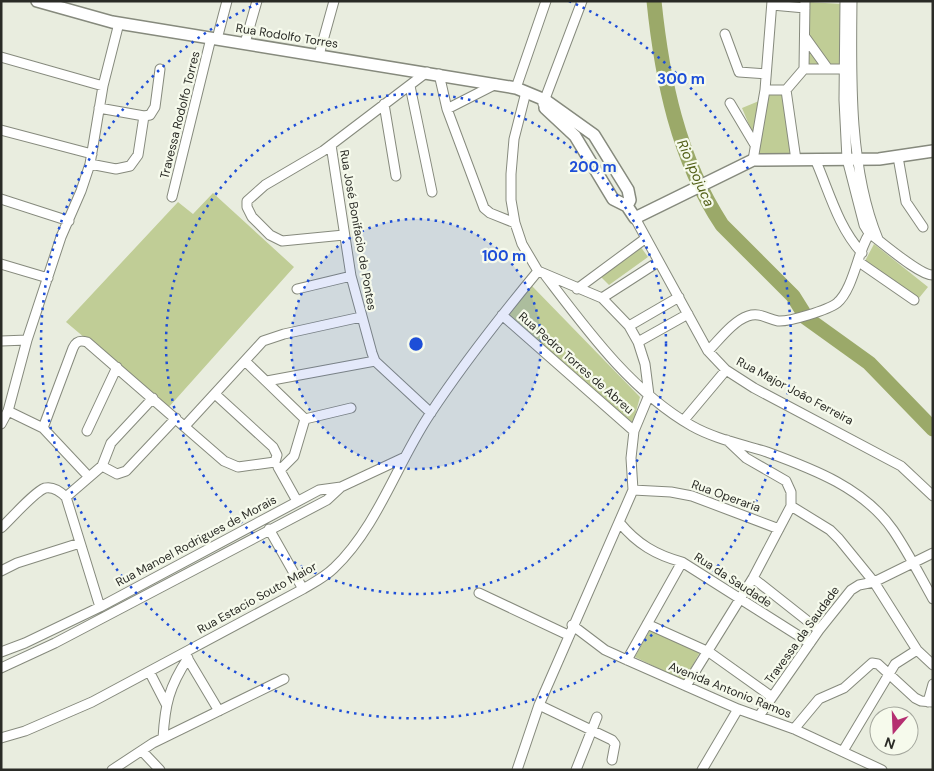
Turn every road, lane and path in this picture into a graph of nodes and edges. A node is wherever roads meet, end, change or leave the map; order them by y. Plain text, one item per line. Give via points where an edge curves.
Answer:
1 (37, 1) edge
2 (227, 1) edge
3 (257, 1) edge
4 (334, 1) edge
5 (546, 1) edge
6 (582, 1) edge
7 (845, 1) edge
8 (852, 1) edge
9 (772, 3) edge
10 (62, 4) edge
11 (805, 4) edge
12 (119, 23) junction
13 (725, 34) dead end
14 (804, 37) junction
15 (214, 38) junction
16 (245, 43) junction
17 (319, 55) junction
18 (1, 57) edge
19 (804, 69) junction
20 (828, 69) junction
21 (848, 69) junction
22 (160, 70) dead end
23 (427, 72) junction
24 (440, 74) junction
25 (766, 74) junction
26 (498, 84) junction
27 (103, 86) junction
28 (410, 86) junction
29 (765, 90) junction
30 (786, 90) junction
31 (525, 92) junction
32 (544, 103) junction
33 (730, 103) dead end
34 (384, 104) junction
35 (99, 108) junction
36 (447, 109) junction
37 (144, 116) junction
38 (1, 130) edge
39 (330, 145) junction
40 (756, 145) junction
41 (933, 152) edge
42 (898, 157) junction
43 (91, 159) junction
44 (815, 159) junction
45 (853, 159) junction
46 (753, 160) junction
47 (796, 160) junction
48 (611, 161) junction
49 (596, 172) junction
50 (396, 176) dead end
51 (432, 192) dead end
52 (172, 197) dead end
53 (1, 199) edge
54 (628, 206) junction
55 (635, 218) junction
56 (69, 221) junction
57 (515, 223) junction
58 (923, 227) dead end
59 (871, 231) junction
60 (344, 235) junction
61 (646, 238) junction
62 (860, 258) junction
63 (658, 262) junction
64 (1, 264) edge
65 (541, 273) junction
66 (932, 275) edge
67 (351, 276) junction
68 (48, 278) junction
69 (577, 289) junction
70 (296, 290) dead end
71 (679, 297) junction
72 (602, 298) junction
73 (914, 300) dead end
74 (688, 314) junction
75 (502, 315) junction
76 (361, 317) junction
77 (629, 326) junction
78 (28, 340) junction
79 (1, 341) edge
80 (638, 342) junction
81 (708, 351) junction
82 (245, 361) junction
83 (375, 361) junction
84 (116, 368) junction
85 (726, 370) junction
86 (267, 381) junction
87 (215, 394) junction
88 (649, 395) junction
89 (153, 398) junction
90 (351, 408) dead end
91 (8, 411) junction
92 (430, 413) junction
93 (176, 418) junction
94 (305, 419) junction
95 (684, 420) junction
96 (1, 424) edge
97 (185, 426) junction
98 (43, 428) junction
99 (87, 431) dead end
100 (634, 431) junction
101 (726, 440) junction
102 (403, 458) junction
103 (102, 466) junction
104 (277, 466) junction
105 (89, 477) junction
106 (341, 487) junction
107 (633, 490) junction
108 (64, 495) junction
109 (933, 496) edge
110 (298, 501) junction
111 (791, 506) junction
112 (258, 520) junction
113 (619, 522) junction
114 (1, 528) edge
115 (779, 529) junction
116 (266, 530) junction
117 (80, 543) junction
118 (198, 553) junction
119 (933, 553) edge
120 (682, 562) junction
121 (912, 562) junction
122 (203, 564) junction
123 (1, 571) edge
124 (753, 578) junction
125 (874, 582) junction
126 (303, 589) junction
127 (479, 593) dead end
128 (933, 599) edge
129 (740, 600) junction
130 (100, 607) junction
131 (647, 624) junction
132 (572, 625) junction
133 (819, 630) junction
134 (568, 635) junction
135 (810, 643) junction
136 (917, 650) junction
137 (1, 652) edge
138 (709, 652) junction
139 (186, 655) junction
140 (627, 660) junction
141 (933, 666) edge
142 (1, 668) edge
143 (150, 673) junction
144 (889, 674) junction
145 (284, 679) dead end
146 (933, 684) edge
147 (686, 686) junction
148 (772, 697) junction
149 (930, 702) edge
150 (166, 704) junction
151 (538, 705) junction
152 (738, 709) junction
153 (219, 711) junction
154 (759, 716) junction
155 (597, 717) dead end
156 (592, 730) junction
157 (794, 730) junction
158 (1, 738) edge
159 (163, 738) junction
160 (142, 750) junction
161 (843, 751) junction
162 (612, 760) dead end
163 (112, 770) edge
164 (160, 770) edge
165 (517, 770) edge
166 (576, 770) edge
167 (702, 770) edge
168 (882, 770) edge

1 - 10 main road, Rua Rodolfo Torres
2 - 15 street, Travessa Rodolfo Torres
3 - 16 street
4 - 17 street
5 - 31 street
6 - 32 street
7 - 21 street
8 - 21 street
9 - 11 street
9 - 25 street
10 - 12 main road, Rua Rodolfo Torres
11 - 14 street
12 - 15 main road, Rua Rodolfo Torres
12 - 27 street
13 - 25 street via 739,72
14 - 19 street
14 - 20 street
15 - 16 main road, Rua Rodolfo Torres
15 - 52 street, Travessa Rodolfo Torres
16 - 17 main road, Rua Rodolfo Torres
17 - 23 main road, Rua Rodolfo Torres
18 - 27 street
19 - 20 street
19 - 30 street
20 - 21 street
21 - 45 street
22 - 37 street via 153,112
23 - 24 main road, Rua Rodolfo Torres
23 - 28 street
24 - 26 main road, Rua Rodolfo Torres
24 - 36 street
25 - 29 street
26 - 31 main road, Rua Rodolfo Torres
26 - 36 street
27 - 35 street
28 - 34 street
28 - 51 street
29 - 30 street
29 - 40 street
30 - 47 street
31 - 32 main road, Rua Major João Ferreira
31 - 57 street via 510,174
32 - 48 main road, Rua Major João Ferreira via 594,135
32 - 49 main road, Rua Major João Ferreira via 575,136
33 - 40 street
34 - 39 street
34 - 50 street
35 - 37 street
35 - 43 street
36 - 57 street via 484,208
37 - 43 street via 138,155 130,166 116,169
38 - 43 street
39 - 60 street, Rua José Bonifacio de Pontes
39 - 60 street via 264,185 247,201 247,207 270,235 286,242
40 - 46 street
41 - 42 main road
42 - 45 main road
42 - 58 street via 906,202
43 - 56 street
44 - 45 main road
44 - 47 main road
44 - 62 street
45 - 59 street
46 - 47 main road
46 - 55 main road
48 - 49 main road
48 - 54 main road, Rua Major João Ferreira via 628,190
49 - 54 main road, Rua Major João Ferreira via 613,199
53 - 56 street
54 - 55 main road, Rua Major João Ferreira
55 - 61 street, Rua Major João Ferreira
56 - 68 street
57 - 65 street via 522,244
59 - 62 street
59 - 66 street via 921,272
60 - 67 street, Rua José Bonifacio de Pontes
61 - 63 street, Rua Major João Ferreira
61 - 69 street
62 - 73 street
62 - 81 street via 845,294 837,303 784,321 762,315 748,316
63 - 71 street, Rua Major João Ferreira
63 - 72 street
64 - 68 street
65 - 69 street
65 - 75 street, Rua Estacio Souto Maior
65 - 88 street via 592,335
67 - 70 street
67 - 76 street, Rua José Bonifacio de Pontes
68 - 78 street
69 - 72 street
71 - 74 street, Rua Major João Ferreira
71 - 77 street
72 - 77 street
74 - 80 street
74 - 81 street, Rua Major João Ferreira
75 - 92 street, Rua Estacio Souto Maior
75 - 100 street, Rua Pedro Torres de Abreu
76 - 82 street via 274,337 263,342
76 - 83 street, Rua José Bonifacio de Pontes
77 - 80 street
78 - 79 street
78 - 91 street
80 - 88 street
81 - 85 street, Rua Major João Ferreira
82 - 86 street
82 - 87 street
83 - 86 street
83 - 92 street, Rua José Bonifacio de Pontes
84 - 89 street
84 - 98 street via 87,342 78,341
84 - 99 street
85 - 95 street
85 - 109 street, Rua Major João Ferreira via 901,466
86 - 94 street
87 - 97 street
87 - 104 street via 273,447
88 - 95 street
88 - 100 street
89 - 93 street
89 - 103 street via 111,443
90 - 94 street
91 - 96 street
91 - 98 street
92 - 102 street, Rua Estacio Souto Maior
93 - 97 street
93 - 103 street via 126,472 117,474
94 - 104 street via 294,456
95 - 101 street
97 - 104 street via 231,465
98 - 105 street
100 - 107 street
101 - 111 street via 746,458 786,481 792,492
101 - 121 street via 802,466 853,491 885,519
102 - 106 street, Rua Manoel Rodrigues de Morais
102 - 126 street, Rua Estacio Souto Maior via 373,517 347,555 333,570
103 - 105 street
104 - 110 street
105 - 108 street
106 - 110 street, Rua Manoel Rodrigues de Morais via 319,490
106 - 116 street via 327,500
107 - 113 street
107 - 115 street, Rua Operaria via 692,496
108 - 114 street via 50,488 41,490
108 - 117 street
110 - 112 street, Rua Manoel Rodrigues de Morais
111 - 115 street
111 - 125 street via 830,530
112 - 116 street
112 - 118 street, Rua Manoel Rodrigues de Morais
113 - 120 street, Rua da Saudade via 640,544
113 - 132 street
115 - 124 street
116 - 122 street
116 - 126 street
117 - 123 street
117 - 130 street
118 - 122 street
118 - 130 street, Rua Manoel Rodrigues de Morais
119 - 121 street, Travessa da Saudade
120 - 129 street, Rua da Saudade
120 - 131 street
121 - 125 street, Travessa da Saudade
121 - 128 street
122 - 142 street
124 - 129 street
124 - 133 street, Rua da Saudade
125 - 133 street, Travessa da Saudade via 851,590
125 - 136 street
126 - 139 street, Rua Estacio Souto Maior
127 - 134 street
129 - 135 street, Rua da Saudade
129 - 138 street
130 - 137 street, Rua Manoel Rodrigues de Morais
131 - 138 street
131 - 140 street
132 - 134 street
132 - 140 street, Avenida Antonio Ramos via 605,650
133 - 135 street, Travessa da Saudade
134 - 151 street
135 - 148 street, Travessa da Saudade
136 - 141 street
136 - 144 street via 898,661
138 - 147 street
138 - 148 street
139 - 143 street, Rua Estacio Souto Maior
139 - 150 street
139 - 153 street
140 - 147 street, Avenida Antonio Ramos
143 - 150 street
143 - 158 street, Rua Estacio Souto Maior via 84,706
144 - 149 street via 916,698
144 - 157 street via 878,664 870,664 844,688 819,698
144 - 161 street
145 - 153 street
146 - 149 street
147 - 152 street, Avenida Antonio Ramos
148 - 154 street, Travessa da Saudade
150 - 159 street
151 - 156 street
151 - 165 street
152 - 154 street, Avenida Antonio Ramos
152 - 167 street
153 - 159 street
154 - 157 street, Avenida Antonio Ramos
155 - 156 street
156 - 162 street via 614,742
156 - 166 street
157 - 161 street, Avenida Antonio Ramos
159 - 160 street
160 - 163 street
160 - 164 street
161 - 168 street, Avenida Antonio Ramos

